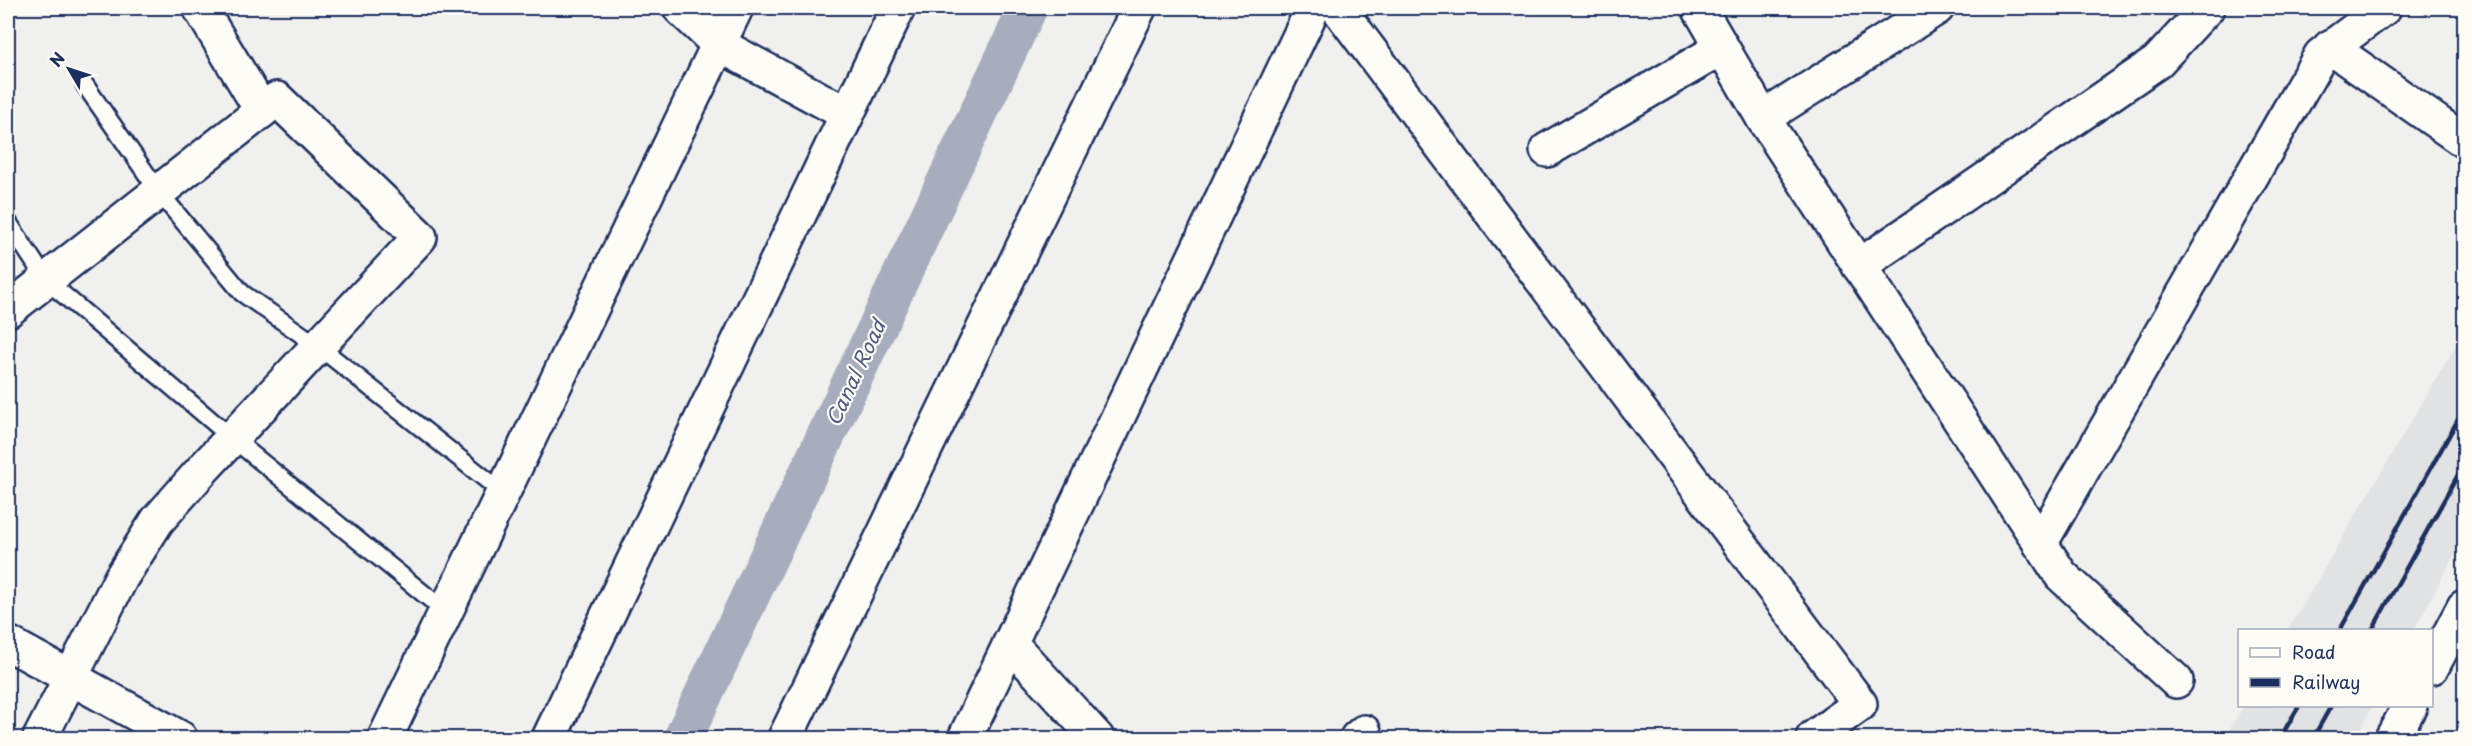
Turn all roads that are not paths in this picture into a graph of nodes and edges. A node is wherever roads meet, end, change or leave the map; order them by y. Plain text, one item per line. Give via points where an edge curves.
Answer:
1 (200, 8) edge
2 (680, 8) edge
3 (736, 8) edge
4 (898, 8) edge
5 (1139, 8) edge
6 (1313, 8) edge
7 (1338, 8) edge
8 (1699, 8) edge
9 (1937, 8) edge
10 (2207, 8) edge
11 (2384, 8) edge
12 (718, 44) junction
13 (2330, 47) junction
14 (1722, 48) junction
15 (85, 85) dead end
16 (262, 111) junction
17 (847, 114) junction
18 (1763, 118) junction
19 (2464, 141) edge
20 (1547, 150) dead end
21 (159, 192) junction
22 (8, 222) edge
23 (1859, 266) junction
24 (46, 280) junction
25 (8, 310) edge
26 (318, 346) junction
27 (232, 438) junction
28 (502, 492) junction
29 (2040, 544) junction
30 (2464, 607) edge
31 (446, 611) junction
32 (8, 643) edge
33 (1010, 643) junction
34 (2433, 665) edge
35 (70, 679) junction
36 (2176, 681) dead end
37 (2409, 707) edge
38 (40, 738) edge
39 (180, 738) edge
40 (386, 738) edge
41 (549, 738) edge
42 (785, 738) edge
43 (965, 738) edge
44 (1097, 738) edge
45 (1813, 738) edge
46 (2392, 738) edge

1 - 16 main road
2 - 12 main road
3 - 12 main road
4 - 17 main road
5 - 42 main road
6 - 33 main road
7 - 45 main road via 1860,704
8 - 14 main road
9 - 18 main road
10 - 23 main road via 2157,62
11 - 13 main road
12 - 17 main road
12 - 28 main road
13 - 19 main road
13 - 29 main road via 2321,55
14 - 18 main road
14 - 20 main road
15 - 21 lane
16 - 21 main road
16 - 26 main road via 277,99 420,237
17 - 41 main road
18 - 23 main road
21 - 24 main road
21 - 26 lane via 242,293
22 - 24 lane
23 - 29 main road
24 - 25 main road
24 - 27 lane
26 - 27 main road
26 - 28 lane
27 - 31 lane
27 - 35 main road via 157,521 121,578
28 - 31 main road
29 - 36 main road via 2061,575
30 - 34 main road
31 - 40 main road
32 - 35 main road
33 - 43 main road
33 - 44 main road
35 - 38 main road
35 - 39 main road
37 - 46 main road

